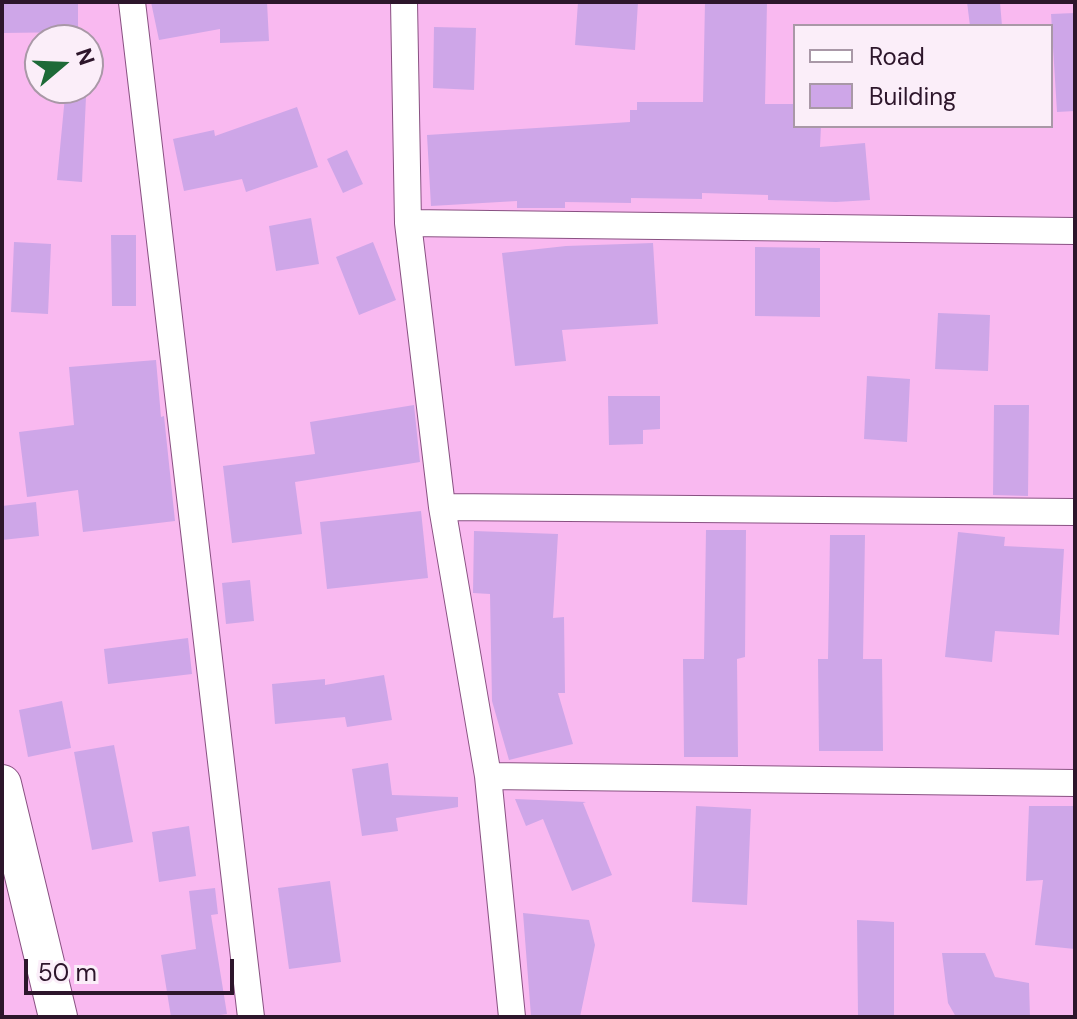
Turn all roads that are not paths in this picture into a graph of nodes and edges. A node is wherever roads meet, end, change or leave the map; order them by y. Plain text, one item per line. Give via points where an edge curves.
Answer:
1 (132, 2) edge
2 (404, 2) edge
3 (408, 223) junction
4 (1075, 231) edge
5 (442, 507) junction
6 (1075, 512) edge
7 (488, 776) junction
8 (1075, 783) edge
9 (2, 784) edge
10 (58, 1017) edge
11 (251, 1017) edge
12 (512, 1017) edge

1 - 11 street
2 - 3 street
3 - 4 street
3 - 5 street
5 - 6 street
5 - 7 street
7 - 8 street
7 - 12 street
9 - 10 main road

